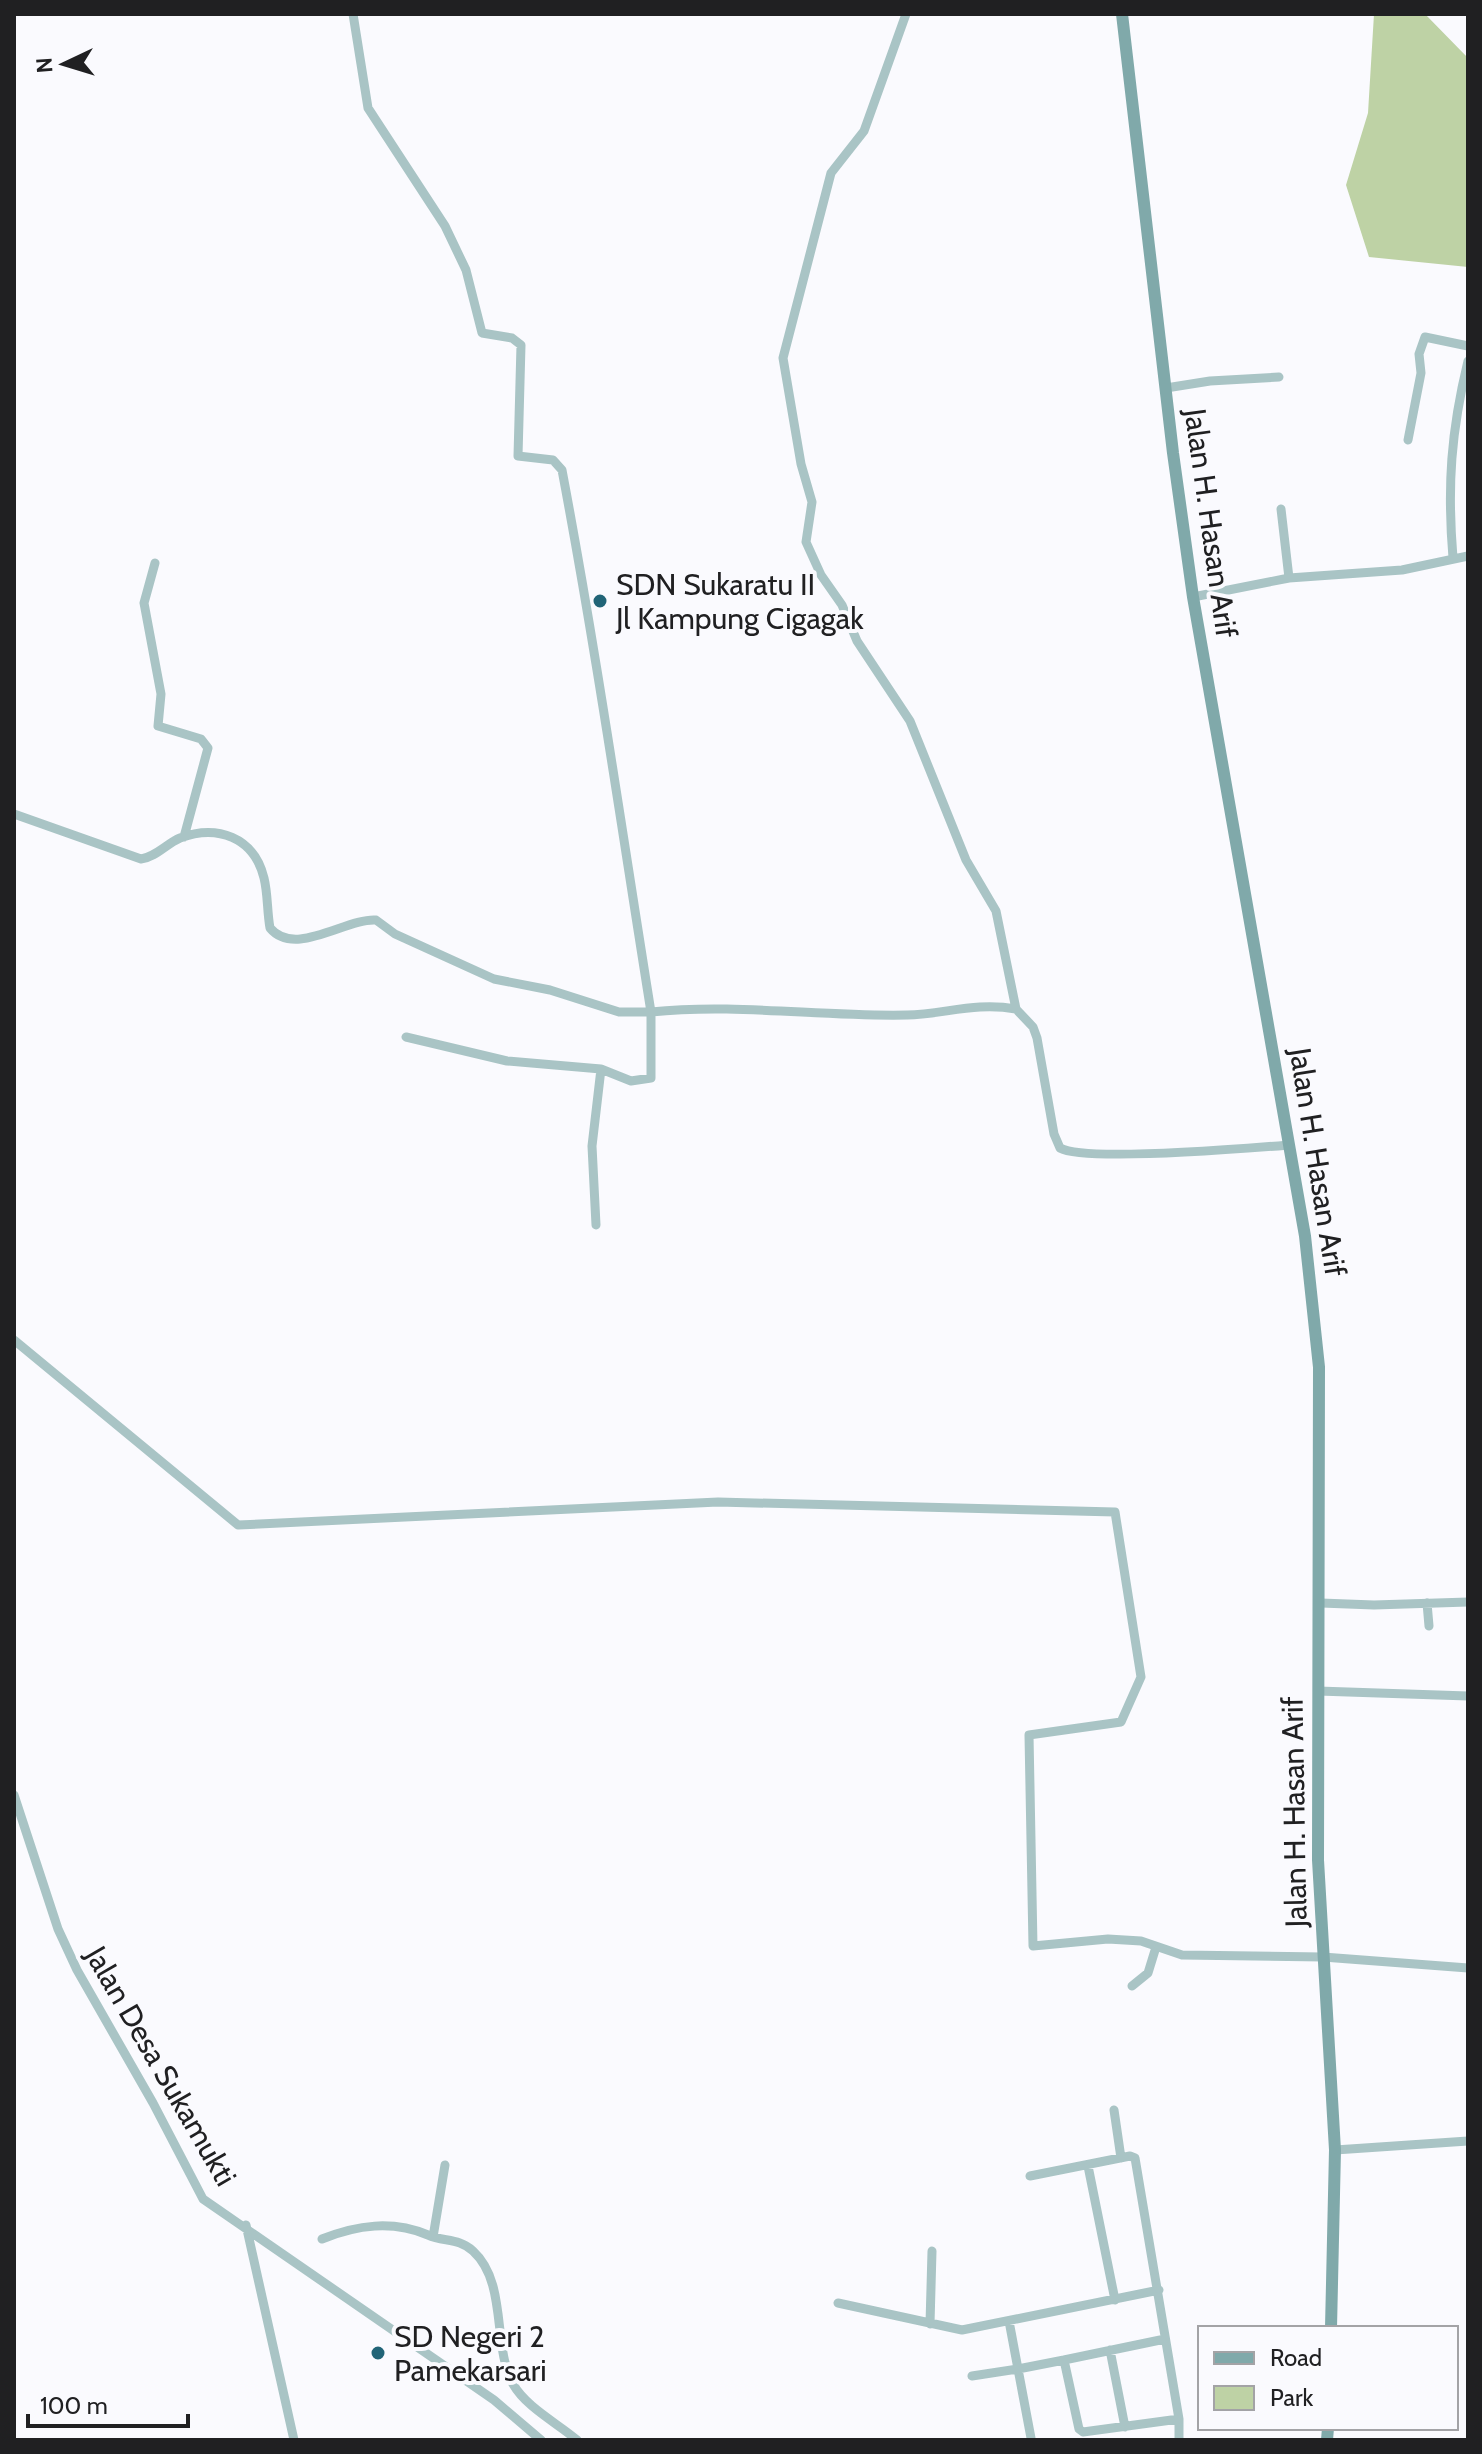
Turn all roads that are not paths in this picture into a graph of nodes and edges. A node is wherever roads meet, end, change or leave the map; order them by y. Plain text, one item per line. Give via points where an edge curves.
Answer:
1 (353, 14) edge
2 (906, 14) edge
3 (1122, 14) edge
4 (1468, 346) edge
5 (1468, 361) edge
6 (1279, 377) dead end
7 (1166, 388) junction
8 (1408, 440) dead end
9 (1281, 509) dead end
10 (1468, 556) edge
11 (1453, 558) junction
12 (155, 563) dead end
13 (1289, 578) junction
14 (1193, 597) junction
15 (14, 814) edge
16 (184, 837) junction
17 (1016, 1009) junction
18 (651, 1012) junction
19 (406, 1037) dead end
20 (601, 1069) junction
21 (1289, 1145) junction
22 (596, 1225) dead end
23 (14, 1340) edge
24 (1468, 1602) edge
25 (1321, 1603) junction
26 (1427, 1603) junction
27 (1429, 1626) dead end
28 (1318, 1691) junction
29 (1468, 1696) edge
30 (14, 1795) edge
31 (1156, 1947) junction
32 (1323, 1961) junction
33 (1468, 1968) edge
34 (1132, 1986) dead end
35 (1114, 2110) dead end
36 (1468, 2141) edge
37 (1335, 2150) junction
38 (1121, 2158) junction
39 (445, 2165) dead end
40 (1088, 2166) junction
41 (1030, 2176) dead end
42 (246, 2225) junction
43 (433, 2237) junction
44 (322, 2239) dead end
45 (932, 2251) dead end
46 (1159, 2290) junction
47 (1115, 2300) junction
48 (838, 2303) dead end
49 (1009, 2321) junction
50 (930, 2324) junction
51 (1331, 2326) edge
52 (1165, 2339) junction
53 (1110, 2350) junction
54 (1064, 2360) junction
55 (1018, 2369) junction
56 (972, 2376) dead end
57 (1179, 2419) junction
58 (1125, 2427) junction
59 (1031, 2438) edge
60 (294, 2440) edge
61 (541, 2440) edge
62 (577, 2440) edge
63 (1179, 2440) edge

1 - 18 street via 368,108 445,226 466,270 482,333 512,338 521,345 518,456 553,460 562,470
2 - 17 street via 864,131 831,173 783,358 812,502 806,542 857,641 910,721 966,860 996,911
3 - 7 main road, Jalan H. Hasan Arif
4 - 8 street via 1425,337
5 - 11 street via 1448,474
6 - 7 street
7 - 14 main road, Jalan H. Hasan Arif
9 - 13 street
10 - 11 street
11 - 13 street via 1402,570
12 - 16 street via 144,603 161,694 158,726 201,739 208,748
13 - 14 street
14 - 21 main road, Jalan H. Hasan Arif
15 - 16 street via 141,859
16 - 18 street via 220,833 248,845 264,878 270,928 279,935 316,938 354,921 376,920 395,934 494,979 619,1012
17 - 18 street via 956,1007 909,1015 728,1007
17 - 21 street via 1037,1038 1054,1134 1064,1150 1213,1151
18 - 20 street via 651,1078 631,1081
19 - 20 street via 507,1061
20 - 22 street via 592,1146
21 - 25 main road, Jalan H. Hasan Arif via 1319,1353
23 - 31 street via 238,1525 718,1502 1115,1512 1141,1677 1121,1722 1029,1735 1033,1946 1108,1939
24 - 26 street
25 - 26 street
25 - 28 main road, Jalan H. Hasan Arif
26 - 27 street
28 - 29 street
28 - 32 main road, Jalan H. Hasan Arif
30 - 42 street, Jalan Desa Sukamukti via 77,1970 199,2194
31 - 32 street via 1182,1955
31 - 34 street via 1148,1973
32 - 33 street
32 - 37 main road, Jalan H. Hasan Arif
35 - 38 street
36 - 37 street
37 - 51 main road, Jalan H. Hasan Arif
38 - 40 street
38 - 46 street via 1137,2161
39 - 43 street
40 - 41 street
40 - 47 street
42 - 60 street
42 - 61 street, Jalan Desa Sukamukti via 494,2400
43 - 44 street via 408,2229 355,2225
43 - 62 street via 448,2237 482,2262 494,2295 506,2370 523,2398
45 - 50 street
46 - 47 street
46 - 52 street
47 - 49 street
48 - 50 street
49 - 50 street via 962,2330
49 - 55 street
52 - 53 street
52 - 57 street
53 - 54 street
53 - 58 street
54 - 55 street
54 - 58 street via 1081,2431
55 - 56 street
55 - 59 street
57 - 58 street
57 - 63 street

